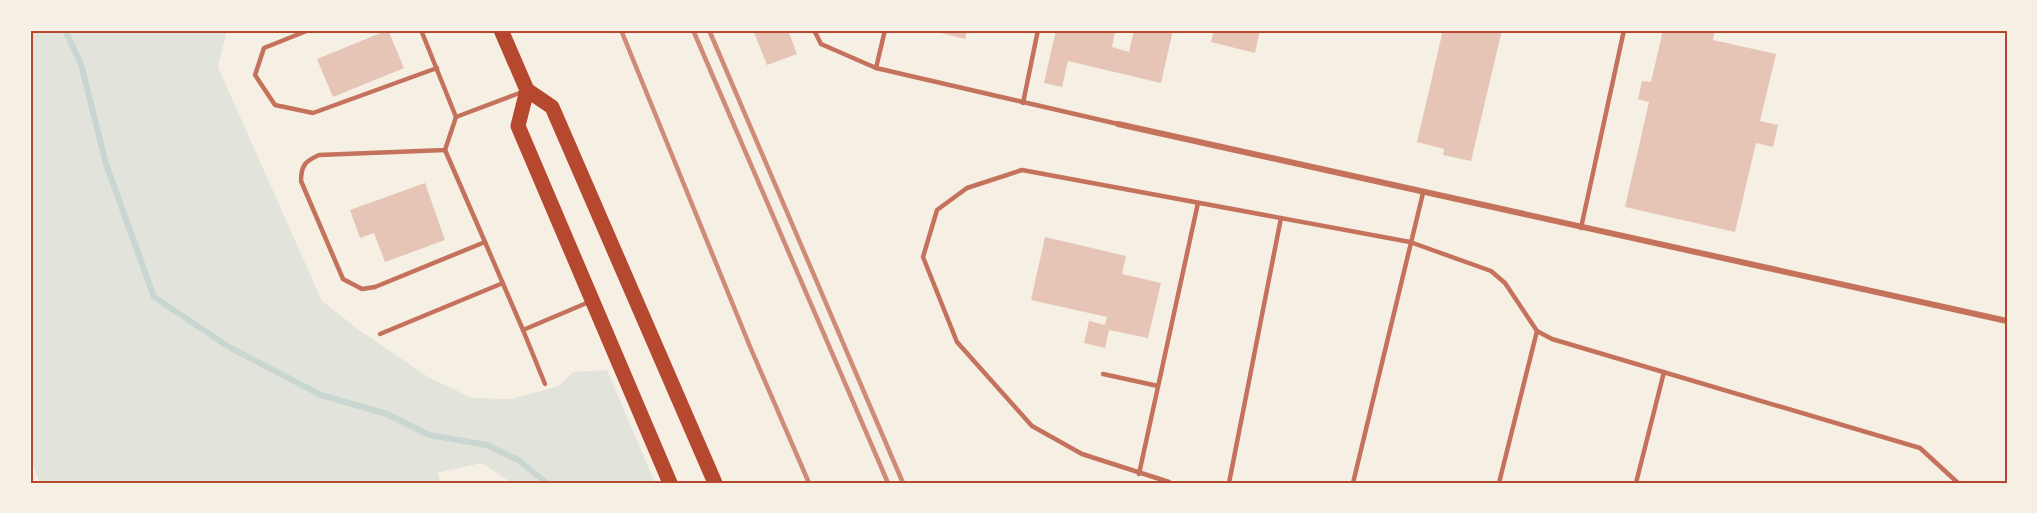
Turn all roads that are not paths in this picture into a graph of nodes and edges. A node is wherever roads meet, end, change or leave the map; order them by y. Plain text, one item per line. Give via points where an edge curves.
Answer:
1 (309, 30) edge
2 (421, 30) edge
3 (501, 30) edge
4 (814, 30) edge
5 (885, 30) edge
6 (1038, 30) edge
7 (1624, 30) edge
8 (437, 68) junction
9 (876, 68) junction
10 (527, 90) junction
11 (1023, 103) junction
12 (456, 117) junction
13 (1118, 124) joint
14 (445, 150) junction
15 (1423, 193) junction
16 (1198, 203) junction
17 (1281, 218) junction
18 (1581, 228) junction
19 (485, 242) junction
20 (1410, 242) junction
21 (503, 283) junction
22 (592, 300) junction
23 (2007, 321) edge
24 (523, 330) junction
25 (1537, 331) junction
26 (380, 334) dead end
27 (1664, 372) junction
28 (1103, 374) dead end
29 (545, 384) dead end
30 (1158, 387) junction
31 (1139, 474) junction
32 (1169, 482) edge
33 (670, 483) edge
34 (715, 483) edge
35 (1229, 483) edge
36 (1353, 483) edge
37 (1499, 483) edge
38 (1636, 483) edge
39 (1958, 483) edge

1 - 8 lane via 264,48 255,75 275,105 314,113
2 - 8 lane
3 - 10 main road
4 - 9 lane via 821,44
5 - 9 lane
6 - 11 lane
7 - 18 lane
8 - 12 lane
9 - 11 lane
10 - 12 lane
10 - 22 main road via 518,126
10 - 34 main road via 552,107
11 - 13 lane
12 - 14 lane
13 - 15 street
14 - 19 lane
14 - 19 lane via 319,155 307,160 300,181 343,279 352,286 375,287
15 - 18 street
15 - 20 lane
16 - 17 lane
16 - 30 lane
16 - 31 lane via 1022,170 967,188 937,210 923,256 957,342 1032,426 1082,454
17 - 20 lane
17 - 35 lane
18 - 23 street
19 - 21 lane
20 - 25 lane via 1491,271 1505,283
20 - 36 lane
21 - 24 lane
21 - 26 lane
22 - 24 lane
22 - 33 main road
24 - 29 lane
25 - 27 lane via 1552,339
25 - 37 lane
27 - 38 lane
27 - 39 lane via 1920,448
28 - 30 lane
30 - 31 lane
31 - 32 lane

